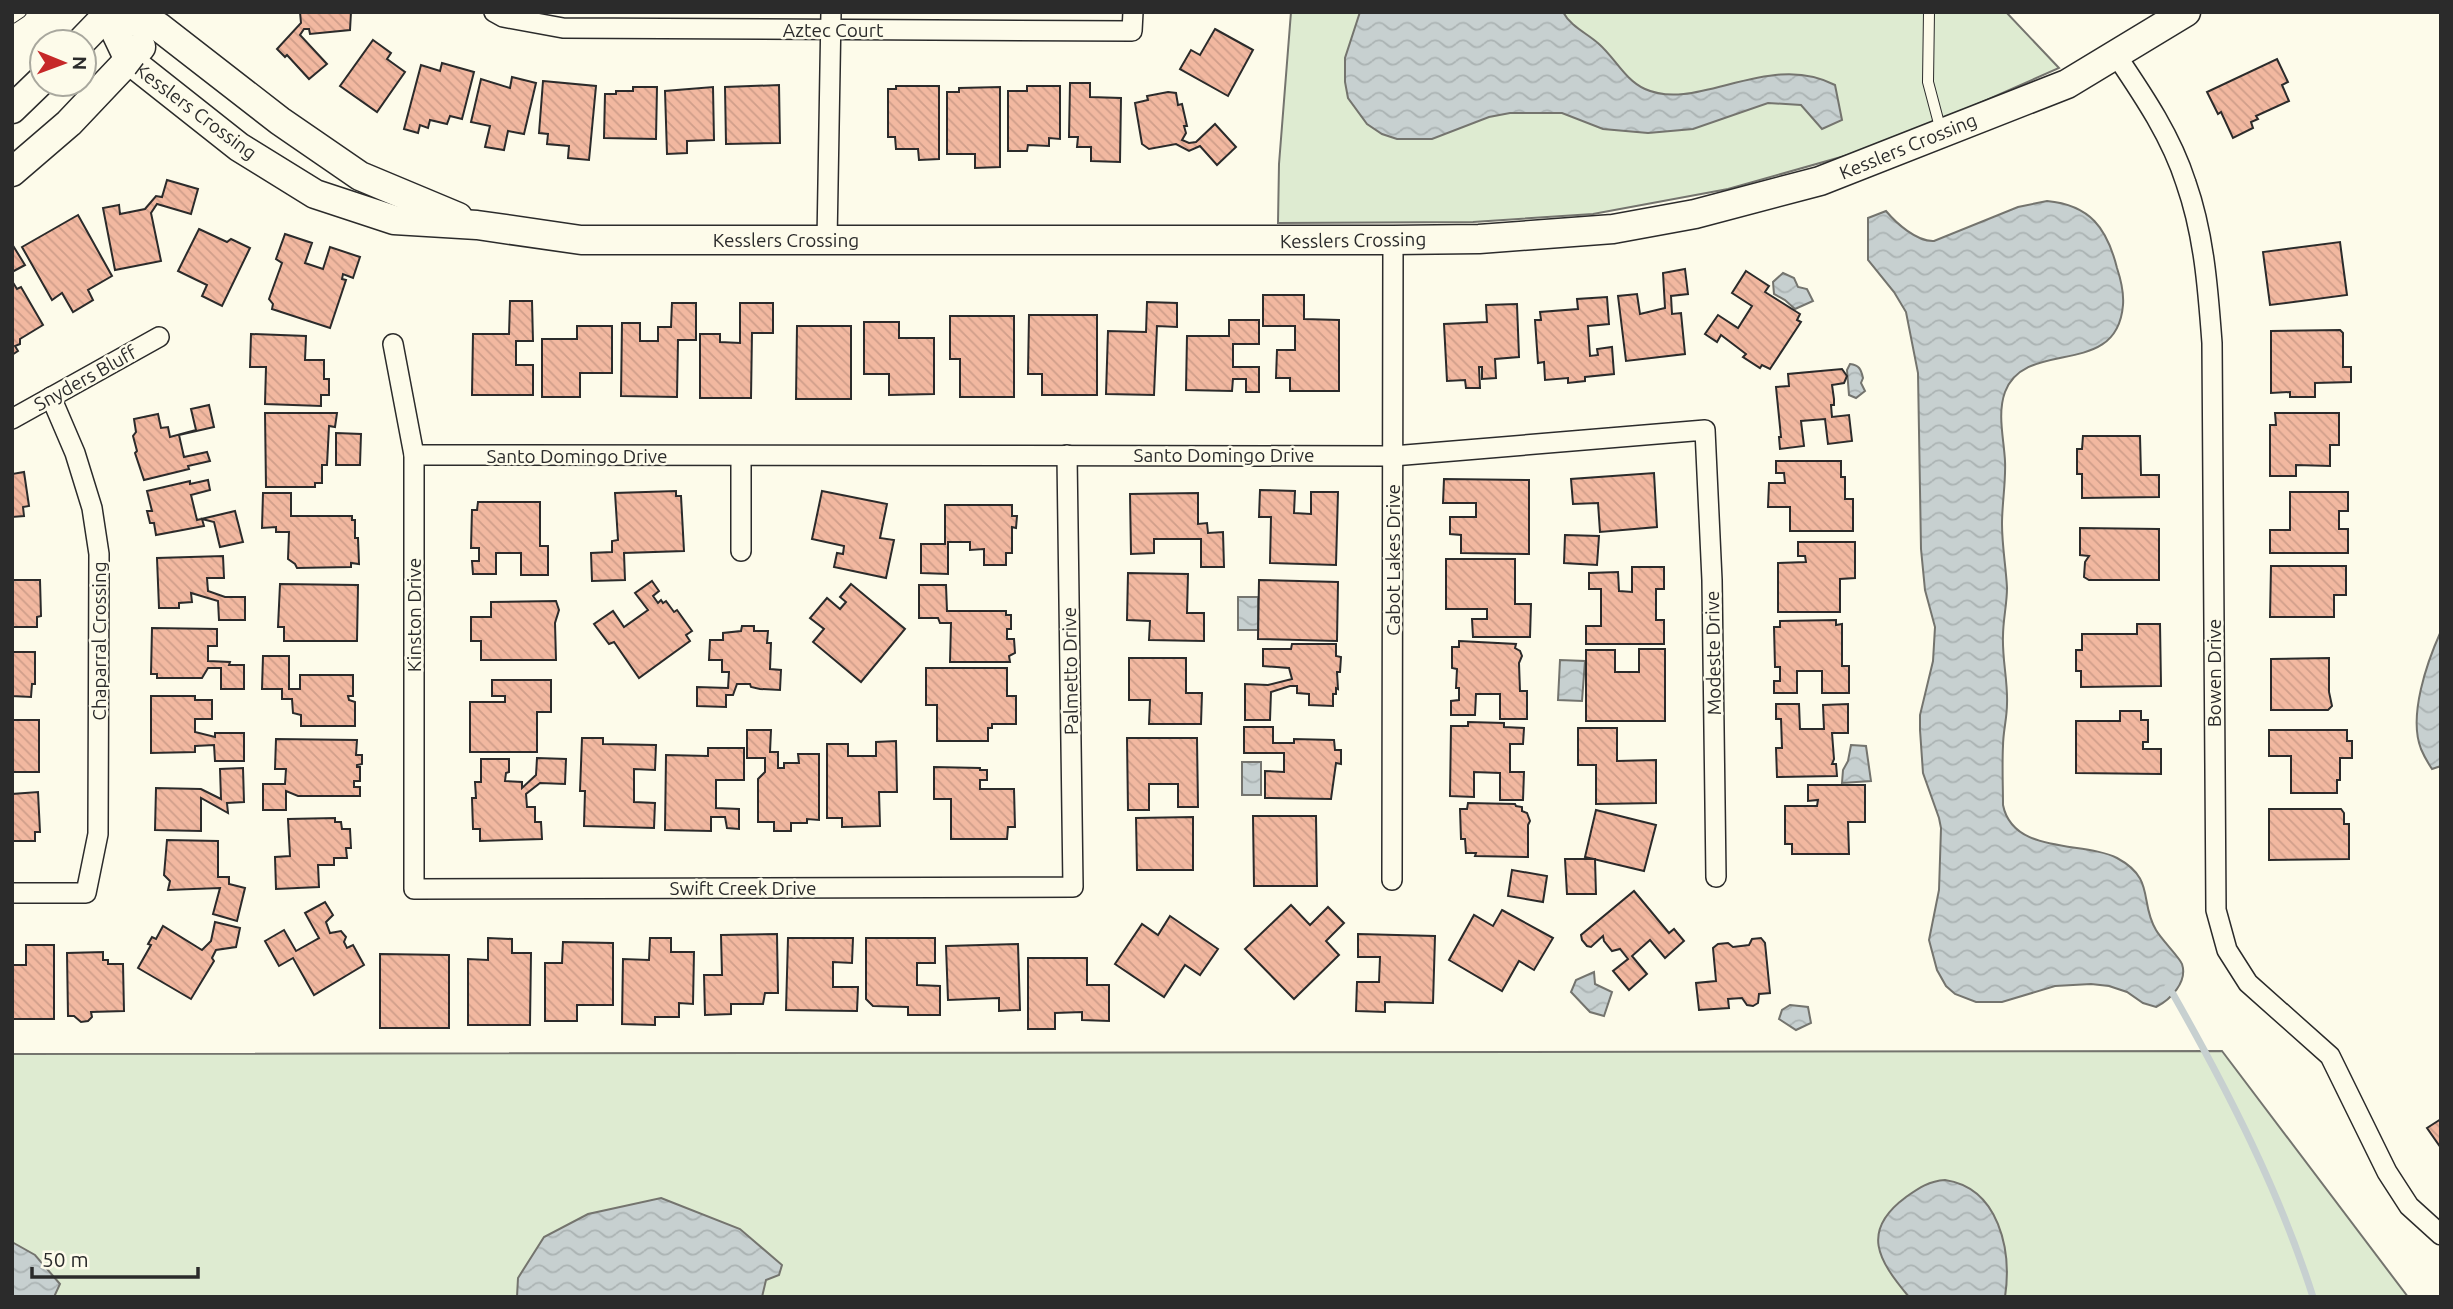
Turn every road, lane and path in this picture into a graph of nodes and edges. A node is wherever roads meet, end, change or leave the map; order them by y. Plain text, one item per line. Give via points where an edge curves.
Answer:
1 (21, 12) edge
2 (494, 12) edge
3 (1929, 12) edge
4 (2186, 12) edge
5 (107, 13) edge
6 (12, 18) edge
7 (164, 20) edge
8 (831, 21) edge
9 (1132, 22) edge
10 (94, 28) edge
11 (2116, 55) junction
12 (129, 60) junction
13 (28, 94) edge
14 (12, 109) edge
15 (1941, 132) junction
16 (12, 172) edge
17 (477, 225) junction
18 (1393, 240) junction
19 (827, 241) junction
20 (159, 337) dead end
21 (393, 344) dead end
22 (51, 397) junction
23 (12, 419) edge
24 (1705, 430) joint
25 (1067, 454) junction
26 (414, 455) junction
27 (741, 456) junction
28 (1393, 456) junction
29 (741, 551) dead end
30 (1716, 877) dead end
31 (1392, 880) dead end
32 (1073, 887) joint
33 (414, 889) joint
34 (12, 893) edge
35 (2441, 1235) edge

1 - 6 lane
2 - 8 street, Aztec Court via 563,28
3 - 15 lane via 1928,82
4 - 11 street, Kesslers Crossing
5 - 7 street, Kesslers Crossing
5 - 10 street
5 - 12 street, Kesslers Crossing
7 - 12 street
7 - 17 street, Kesslers Crossing via 280,121 360,176
8 - 9 street, Aztec Court
8 - 19 street
11 - 15 street, Kesslers Crossing via 2067,84
11 - 35 street, Bowen Drive via 2151,106 2186,182 2206,266 2212,343 2216,909 2224,940 2248,983 2330,1056 2387,1172 2409,1206
12 - 16 street via 69,123
12 - 17 street, Kesslers Crossing via 239,147 315,194 394,219
13 - 14 street
15 - 18 street, Kesslers Crossing via 1820,181 1695,214 1613,229
17 - 19 street, Kesslers Crossing via 581,240
18 - 19 street, Kesslers Crossing
18 - 28 street, Cabot Lakes Drive
20 - 22 street, Snyders Bluff
21 - 26 street, Kinston Drive
22 - 23 street, Snyders Bluff
22 - 34 street, Chaparral Crossing via 92,508 99,554 98,834 86,892
24 - 28 street, Santo Domingo Drive
24 - 30 street, Modeste Drive
25 - 27 street, Santo Domingo Drive
25 - 28 street, Santo Domingo Drive
25 - 32 street, Palmetto Drive
26 - 27 street, Santo Domingo Drive
26 - 33 street, Kinston Drive
27 - 29 street
28 - 31 street, Cabot Lakes Drive
32 - 33 street, Swift Creek Drive

